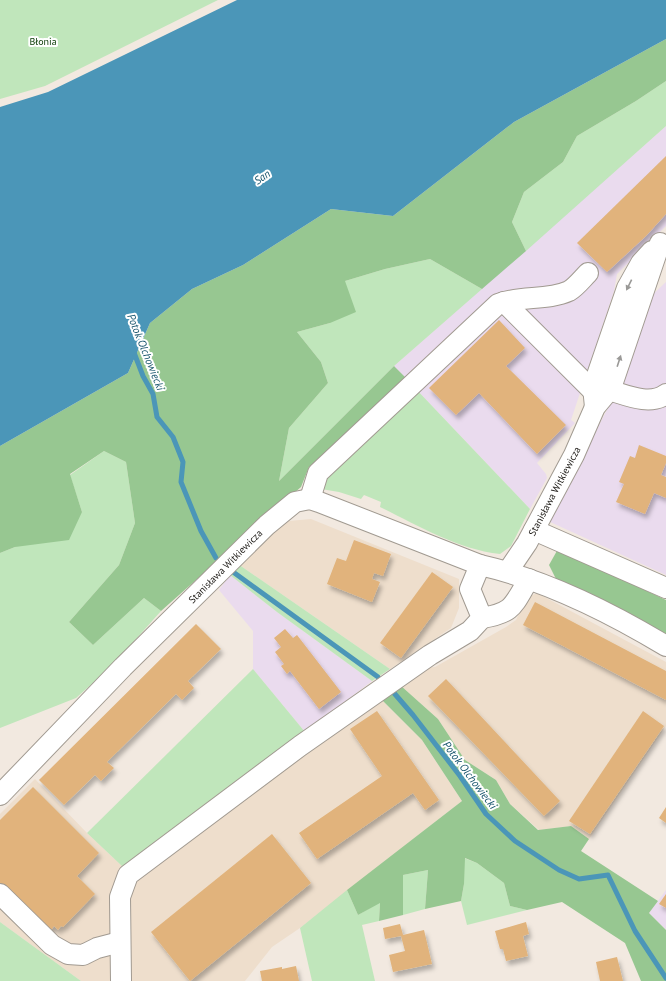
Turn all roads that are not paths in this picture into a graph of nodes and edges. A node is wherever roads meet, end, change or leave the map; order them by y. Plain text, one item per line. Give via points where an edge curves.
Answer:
1 (663, 240) edge
2 (588, 273) dead end
3 (504, 302) junction
4 (666, 394) edge
5 (599, 396) junction
6 (310, 499) junction
7 (534, 530) junction
8 (480, 565) junction
9 (508, 571) junction
10 (530, 580) junction
11 (666, 588) edge
12 (482, 618) junction
13 (666, 646) edge
14 (0, 795) edge
15 (0, 894) edge
16 (120, 942) junction
17 (121, 981) edge

1 - 5 street, Stanisława Witkiewicza
2 - 3 street via 570,290 555,295
3 - 5 street
3 - 6 street via 498,304 318,473
4 - 5 street via 648,400
5 - 7 street, Stanisława Witkiewicza via 574,455
6 - 8 street
6 - 14 street, Stanisława Witkiewicza via 295,502 267,525 123,667
7 - 9 street, Stanisława Witkiewicza
7 - 11 street
8 - 9 street
8 - 12 street via 470,589
9 - 10 street
10 - 12 street via 510,608 500,615
10 - 13 street via 591,605
12 - 16 street via 470,631 430,655 300,746 128,875 120,897
15 - 16 street via 52,946 68,954 83,955
16 - 17 street

